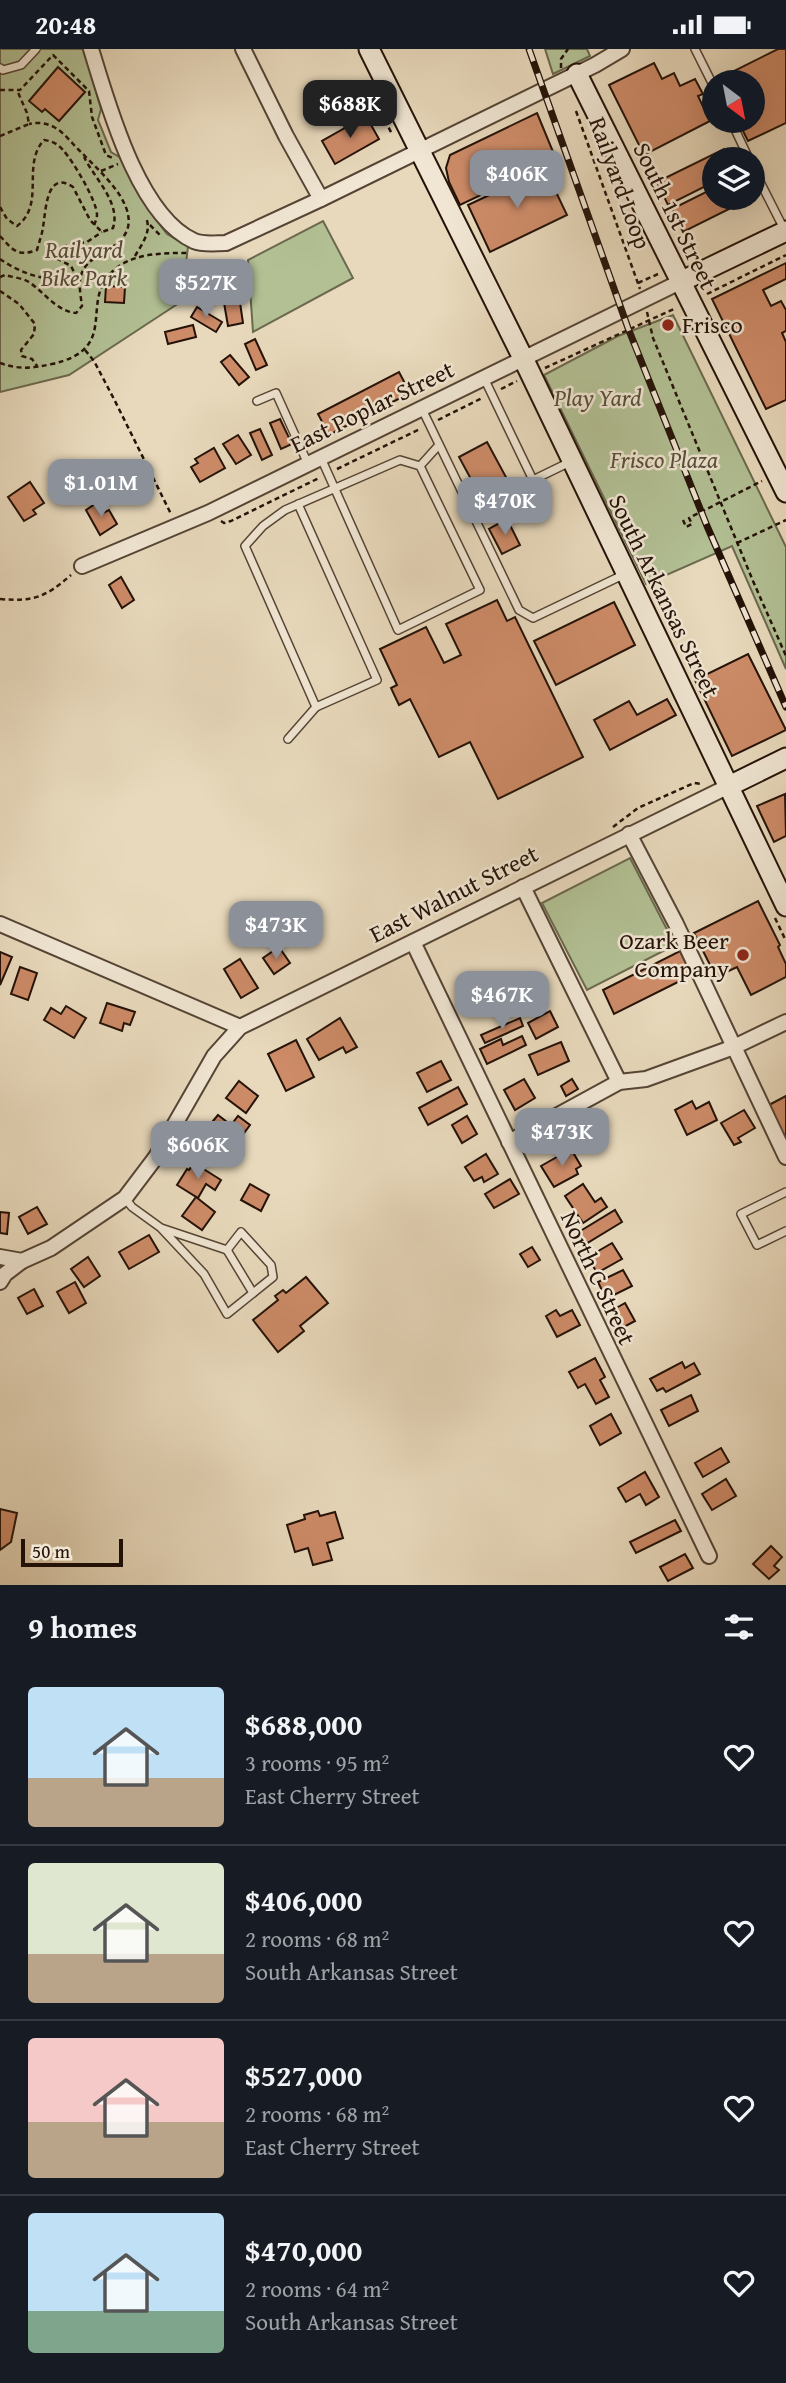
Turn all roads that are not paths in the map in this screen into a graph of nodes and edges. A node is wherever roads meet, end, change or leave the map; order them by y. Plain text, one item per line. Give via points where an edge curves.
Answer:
1 (36, 49) edge
2 (91, 49) edge
3 (243, 49) edge
4 (369, 49) edge
5 (621, 49) edge
6 (695, 49) edge
7 (0, 68) edge
8 (569, 70) junction
9 (706, 70) edge
10 (420, 151) junction
11 (765, 191) edge
12 (321, 199) junction
13 (786, 231) edge
14 (672, 278) junction
15 (531, 364) junction
16 (484, 377) junction
17 (257, 401) dead end
18 (422, 407) junction
19 (438, 446) junction
20 (314, 461) junction
21 (572, 461) junction
22 (420, 466) junction
23 (335, 489) junction
24 (786, 492) edge
25 (298, 504) junction
26 (82, 566) road end
27 (626, 573) junction
28 (316, 707) junction
29 (288, 739) dead end
30 (786, 758) edge
31 (729, 786) junction
32 (629, 834) junction
33 (523, 887) junction
34 (786, 906) edge
35 (0, 924) edge
36 (413, 942) junction
37 (786, 1022) edge
38 (240, 1027) junction
39 (734, 1047) junction
40 (619, 1082) junction
41 (509, 1142) junction
42 (786, 1157) edge
43 (786, 1192) edge
44 (125, 1198) junction
45 (161, 1228) junction
46 (786, 1231) edge
47 (227, 1250) junction
48 (0, 1257) edge
49 (22, 1261) junction
50 (2, 1278) edge
51 (253, 1293) junction
52 (709, 1556) dead end

1 - 7 lane via 21,65
2 - 12 street via 113,121 135,170 172,229 196,242 226,243
3 - 12 street
4 - 10 street, South Arkansas Street
5 - 8 street
6 - 9 lane
8 - 10 street via 543,90
8 - 14 street, South 1st Street
10 - 12 street
10 - 15 street, South Arkansas Street
11 - 13 lane
13 - 14 street
14 - 15 street, East Poplar Street
14 - 24 street, South 1st Street
15 - 16 street, East Poplar Street
15 - 21 street, South Arkansas Street
16 - 18 street, East Poplar Street
16 - 21 lane via 534,479
17 - 20 lane via 276,393
18 - 19 lane
18 - 20 street, East Poplar Street
19 - 22 lane
19 - 27 lane via 519,610 533,618
20 - 23 lane
20 - 26 street, East Poplar Street via 208,513
21 - 27 street, South Arkansas Street
22 - 23 lane via 400,460
22 - 23 lane via 480,590 398,630
23 - 25 lane
25 - 28 lane via 264,526 246,546
25 - 28 lane via 377,680
27 - 31 street, South Arkansas Street
28 - 29 lane
30 - 31 street, East Walnut Street
31 - 32 street, East Walnut Street
31 - 34 street, South Arkansas Street
32 - 33 street, East Walnut Street
32 - 39 street
33 - 36 street, East Walnut Street
33 - 40 street
35 - 38 street
36 - 38 street, East Walnut Street
36 - 41 street, North C Street
37 - 39 street
38 - 44 street, East Walnut Street via 214,1056 156,1157
39 - 40 street via 646,1079
39 - 42 street
40 - 41 street
41 - 52 street, North C Street
43 - 46 lane via 741,1214 757,1245
44 - 45 lane
44 - 49 street, East Walnut Street via 51,1248
45 - 47 lane
45 - 51 lane via 204,1274 227,1314
47 - 51 lane
47 - 51 lane via 241,1232 271,1265 273,1277
48 - 49 street
49 - 50 street, East Walnut Street

